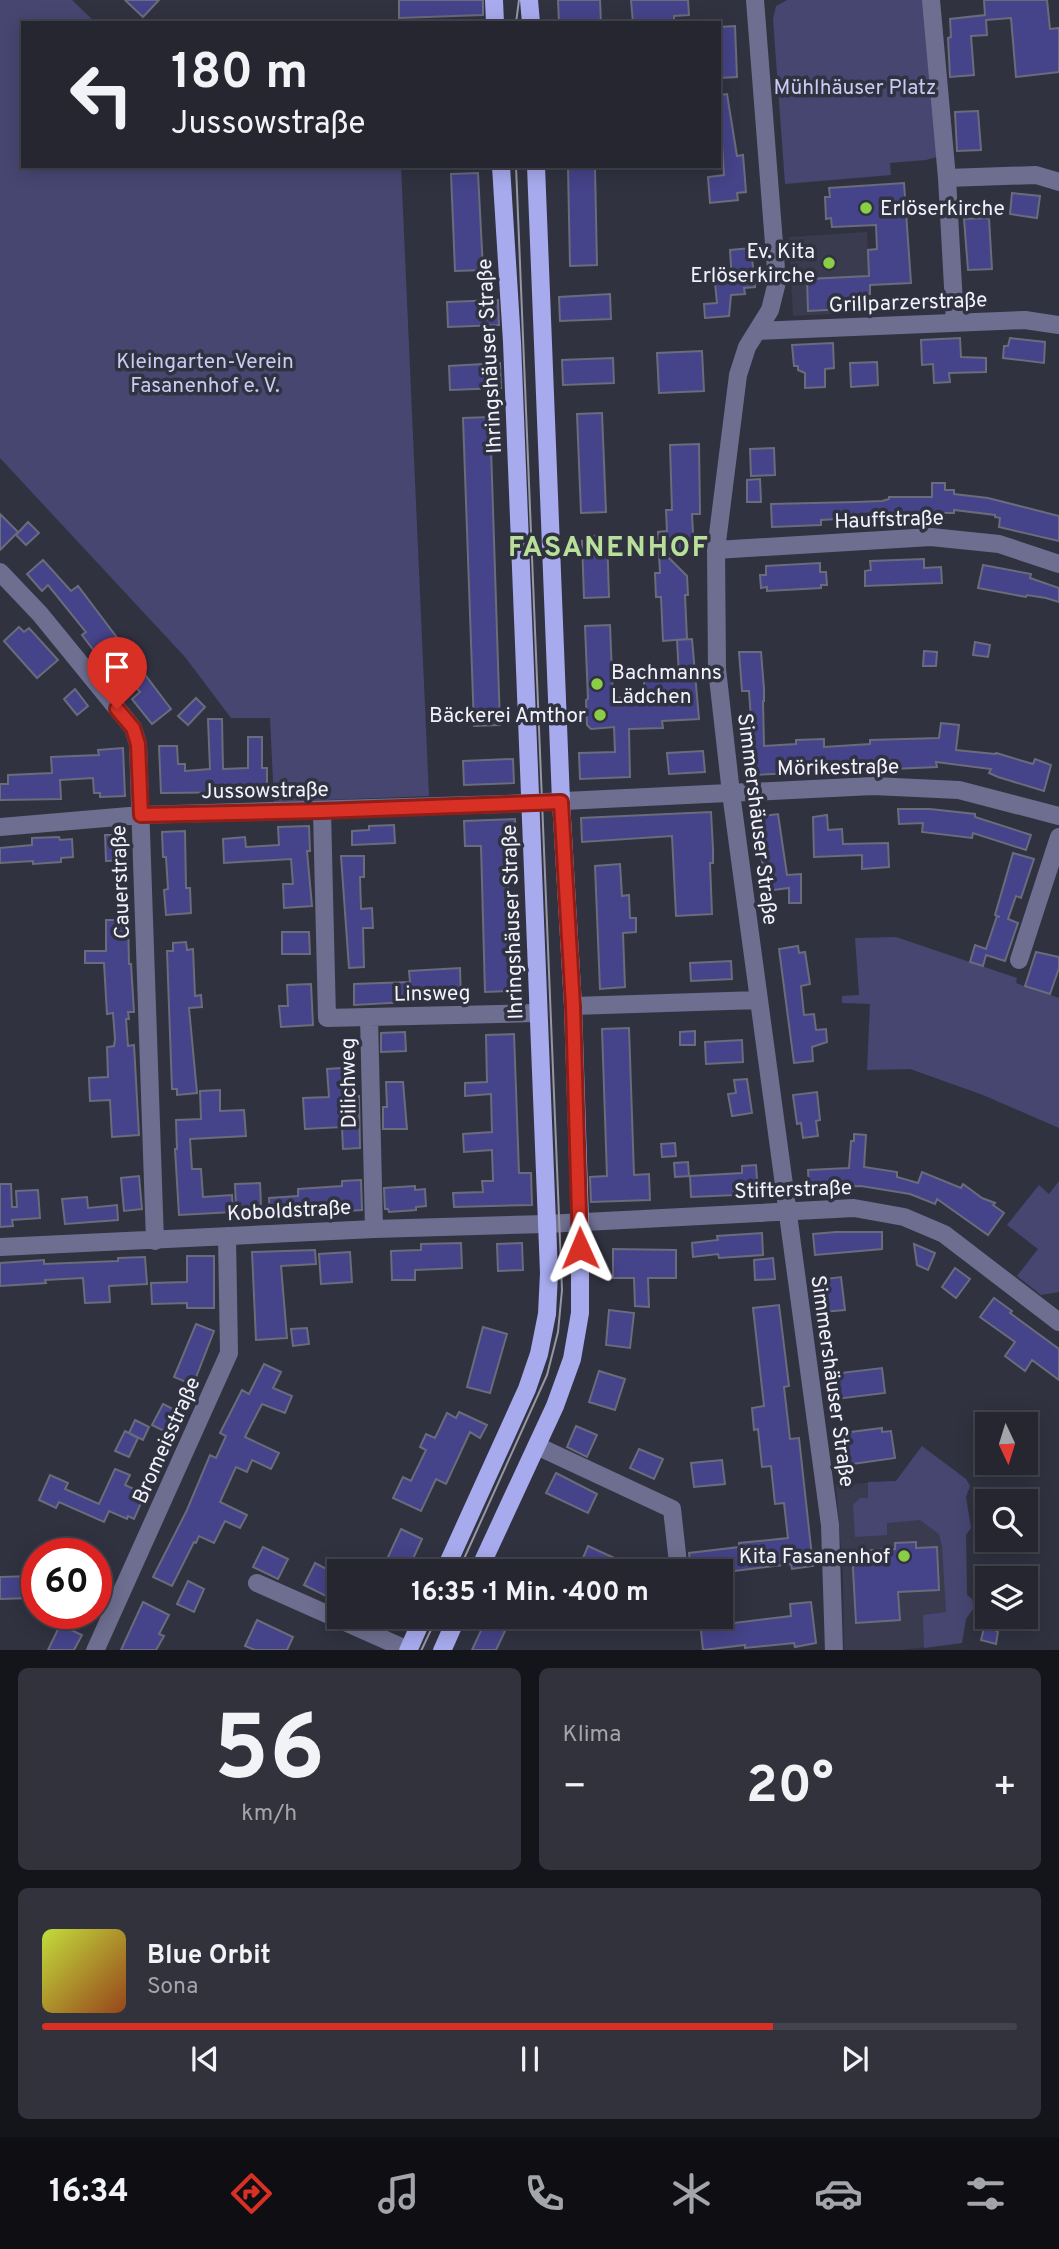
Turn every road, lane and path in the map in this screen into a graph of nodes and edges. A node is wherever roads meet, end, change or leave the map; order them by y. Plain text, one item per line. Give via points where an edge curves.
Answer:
1 (494, 0) edge
2 (529, 0) edge
3 (755, 0) edge
4 (931, 0) edge
5 (495, 21) edge
6 (531, 21) edge
7 (501, 168) edge
8 (536, 168) edge
9 (947, 178) junction
10 (1059, 182) edge
11 (955, 323) junction
12 (1059, 325) edge
13 (758, 331) junction
14 (716, 550) junction
15 (1059, 564) edge
16 (0, 572) edge
17 (731, 793) junction
18 (561, 802) junction
19 (531, 803) junction
20 (322, 811) junction
21 (141, 815) junction
22 (1059, 816) edge
23 (0, 827) edge
24 (1059, 837) edge
25 (1019, 960) dead end
26 (759, 1000) junction
27 (573, 1006) junction
28 (537, 1013) junction
29 (369, 1017) junction
30 (787, 1211) junction
31 (580, 1222) junction
32 (546, 1224) junction
33 (374, 1229) junction
34 (227, 1236) junction
35 (155, 1241) junction
36 (0, 1247) edge
37 (1059, 1322) edge
38 (537, 1446) junction
39 (450, 1559) edge
40 (484, 1559) edge
41 (678, 1559) edge
42 (257, 1583) dead end
43 (418, 1629) edge
44 (452, 1629) edge
45 (95, 1650) edge
46 (408, 1650) edge
47 (442, 1650) edge
48 (834, 1650) edge

1 - 5 main road
2 - 6 main road
3 - 13 street, Simmershäuser Straße via 777,282 770,310
4 - 9 street
7 - 19 main road, Ihringshäuser Straße
8 - 18 main road
9 - 10 street via 1035,175
9 - 11 street
11 - 12 street, Grillparzerstraße via 1025,320
11 - 13 street, Grillparzerstraße
13 - 14 street, Simmershäuser Straße via 738,375
14 - 15 street, Hauffstraße via 932,537 999,544
14 - 17 street, Simmershäuser Straße via 717,669
16 - 21 street, Cauerstraße via 133,728 138,744
17 - 18 street, Mörikestraße
17 - 22 street, Mörikestraße via 873,786 959,790
17 - 26 street, Simmershäuser Straße
18 - 19 street, Mörikestraße
18 - 27 main road
19 - 20 street, Jussowstraße
19 - 28 main road, Ihringshäuser Straße
20 - 21 street, Jussowstraße
20 - 29 street, Dilichweg via 327,1018
21 - 23 street, Jussowstraße
21 - 35 street, Cauerstraße
24 - 25 street
26 - 27 street
26 - 30 street, Simmershäuser Straße
27 - 31 main road
28 - 29 street, Linsweg
28 - 32 main road, Ihringshäuser Straße
29 - 33 street, Dilichweg
30 - 31 street, Stifterstraße
30 - 37 street, Stifterstraße via 854,1208 904,1217 944,1234
30 - 48 street, Simmershäuser Straße via 830,1525
31 - 32 street, Koboldstraße
31 - 38 main road via 580,1313 572,1359
32 - 33 street, Koboldstraße
32 - 39 main road, Ihringshäuser Straße via 547,1314 539,1354
33 - 34 street, Koboldstraße
34 - 35 street, Koboldstraße
34 - 45 street, Bromeisstraße via 229,1353
35 - 36 street, Koboldstraße
38 - 40 main road
38 - 41 street via 672,1509
42 - 46 street
43 - 46 main road
44 - 47 main road

